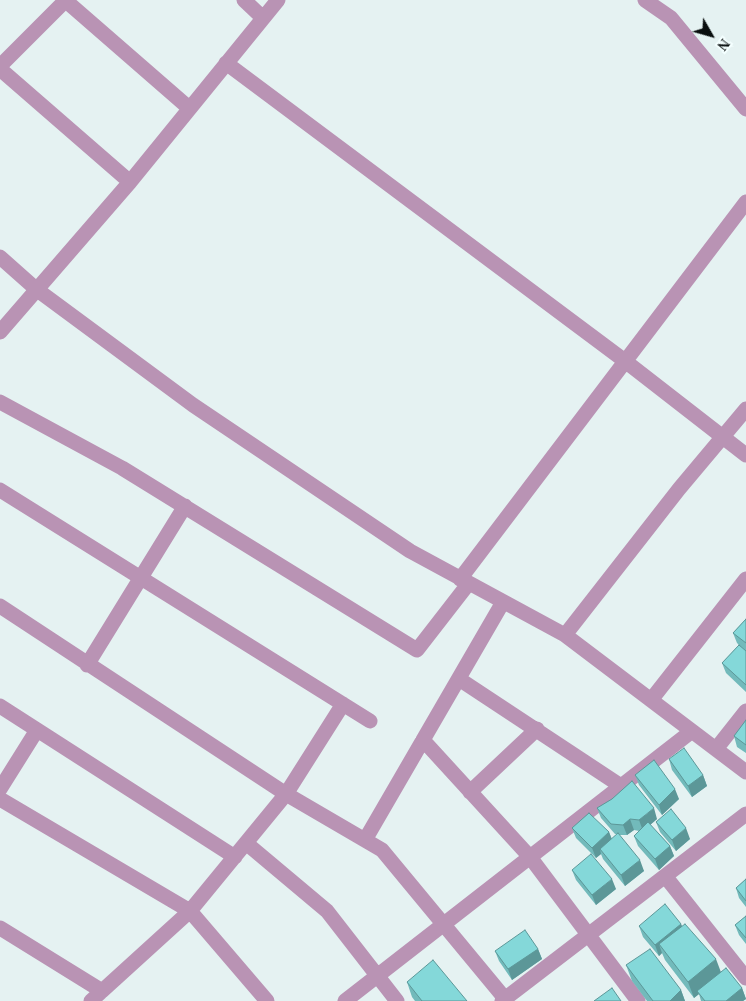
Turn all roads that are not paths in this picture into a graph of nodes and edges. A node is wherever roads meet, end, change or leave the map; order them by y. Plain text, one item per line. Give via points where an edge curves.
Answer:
1 (65, 0) edge
2 (244, 0) edge
3 (278, 0) edge
4 (645, 0) edge
5 (263, 18) junction
6 (226, 64) junction
7 (0, 67) edge
8 (190, 108) junction
9 (746, 109) edge
10 (130, 182) junction
11 (746, 202) edge
12 (0, 257) edge
13 (36, 289) junction
14 (0, 332) edge
15 (625, 361) junction
16 (0, 402) edge
17 (746, 409) edge
18 (723, 437) junction
19 (746, 455) edge
20 (0, 490) edge
21 (185, 506) junction
22 (140, 578) junction
23 (746, 579) edge
24 (465, 581) junction
25 (503, 602) junction
26 (0, 606) edge
27 (565, 635) junction
28 (87, 665) junction
29 (458, 679) junction
30 (651, 700) junction
31 (343, 704) junction
32 (0, 706) edge
33 (746, 710) edge
34 (370, 721) dead end
35 (537, 729) junction
36 (37, 730) junction
37 (692, 732) junction
38 (423, 740) junction
39 (716, 749) junction
40 (746, 772) edge
41 (622, 786) junction
42 (0, 788) edge
43 (470, 792) junction
44 (286, 794) junction
45 (0, 799) edge
46 (744, 819) edge
47 (365, 840) junction
48 (246, 843) junction
49 (235, 857) junction
50 (530, 857) junction
51 (665, 876) junction
52 (190, 911) junction
53 (444, 924) junction
54 (0, 928) edge
55 (588, 935) junction
56 (376, 975) junction
57 (746, 978) edge
58 (96, 996) edge
59 (505, 1000) edge
60 (266, 1001) edge
61 (345, 1001) edge
62 (397, 1001) edge
63 (638, 1001) edge

1 - 7 street
1 - 8 street
2 - 5 street
3 - 5 street
4 - 9 street via 671,18
5 - 6 street
6 - 8 street
6 - 15 street
7 - 10 street
8 - 10 street
10 - 13 street
11 - 15 street
12 - 13 street
13 - 14 street
13 - 24 street via 193,405 410,551
15 - 18 street
15 - 24 street
16 - 21 street
17 - 18 street
18 - 19 street
18 - 27 street
20 - 22 street
21 - 22 street
21 - 24 street via 417,650
22 - 28 street
22 - 31 street
23 - 30 street
24 - 25 street
25 - 27 street
25 - 29 street
26 - 28 street
27 - 30 street
28 - 44 street
29 - 35 street
29 - 38 street
30 - 37 street
31 - 34 street
31 - 44 street
32 - 36 street
33 - 39 street
35 - 41 street
35 - 43 street
36 - 42 street
36 - 49 street
37 - 39 street
37 - 41 street
38 - 43 street
38 - 47 street
39 - 40 street
41 - 50 street
43 - 50 street
44 - 47 street
44 - 48 street
45 - 52 street
46 - 51 street
47 - 53 street via 382,850
48 - 49 street
48 - 56 street via 327,911
49 - 52 street
50 - 53 street
50 - 55 street
51 - 55 street
51 - 57 street
52 - 58 street
52 - 60 street
53 - 56 street
53 - 59 street
54 - 58 street
55 - 59 street
55 - 63 street
56 - 61 street
56 - 62 street

